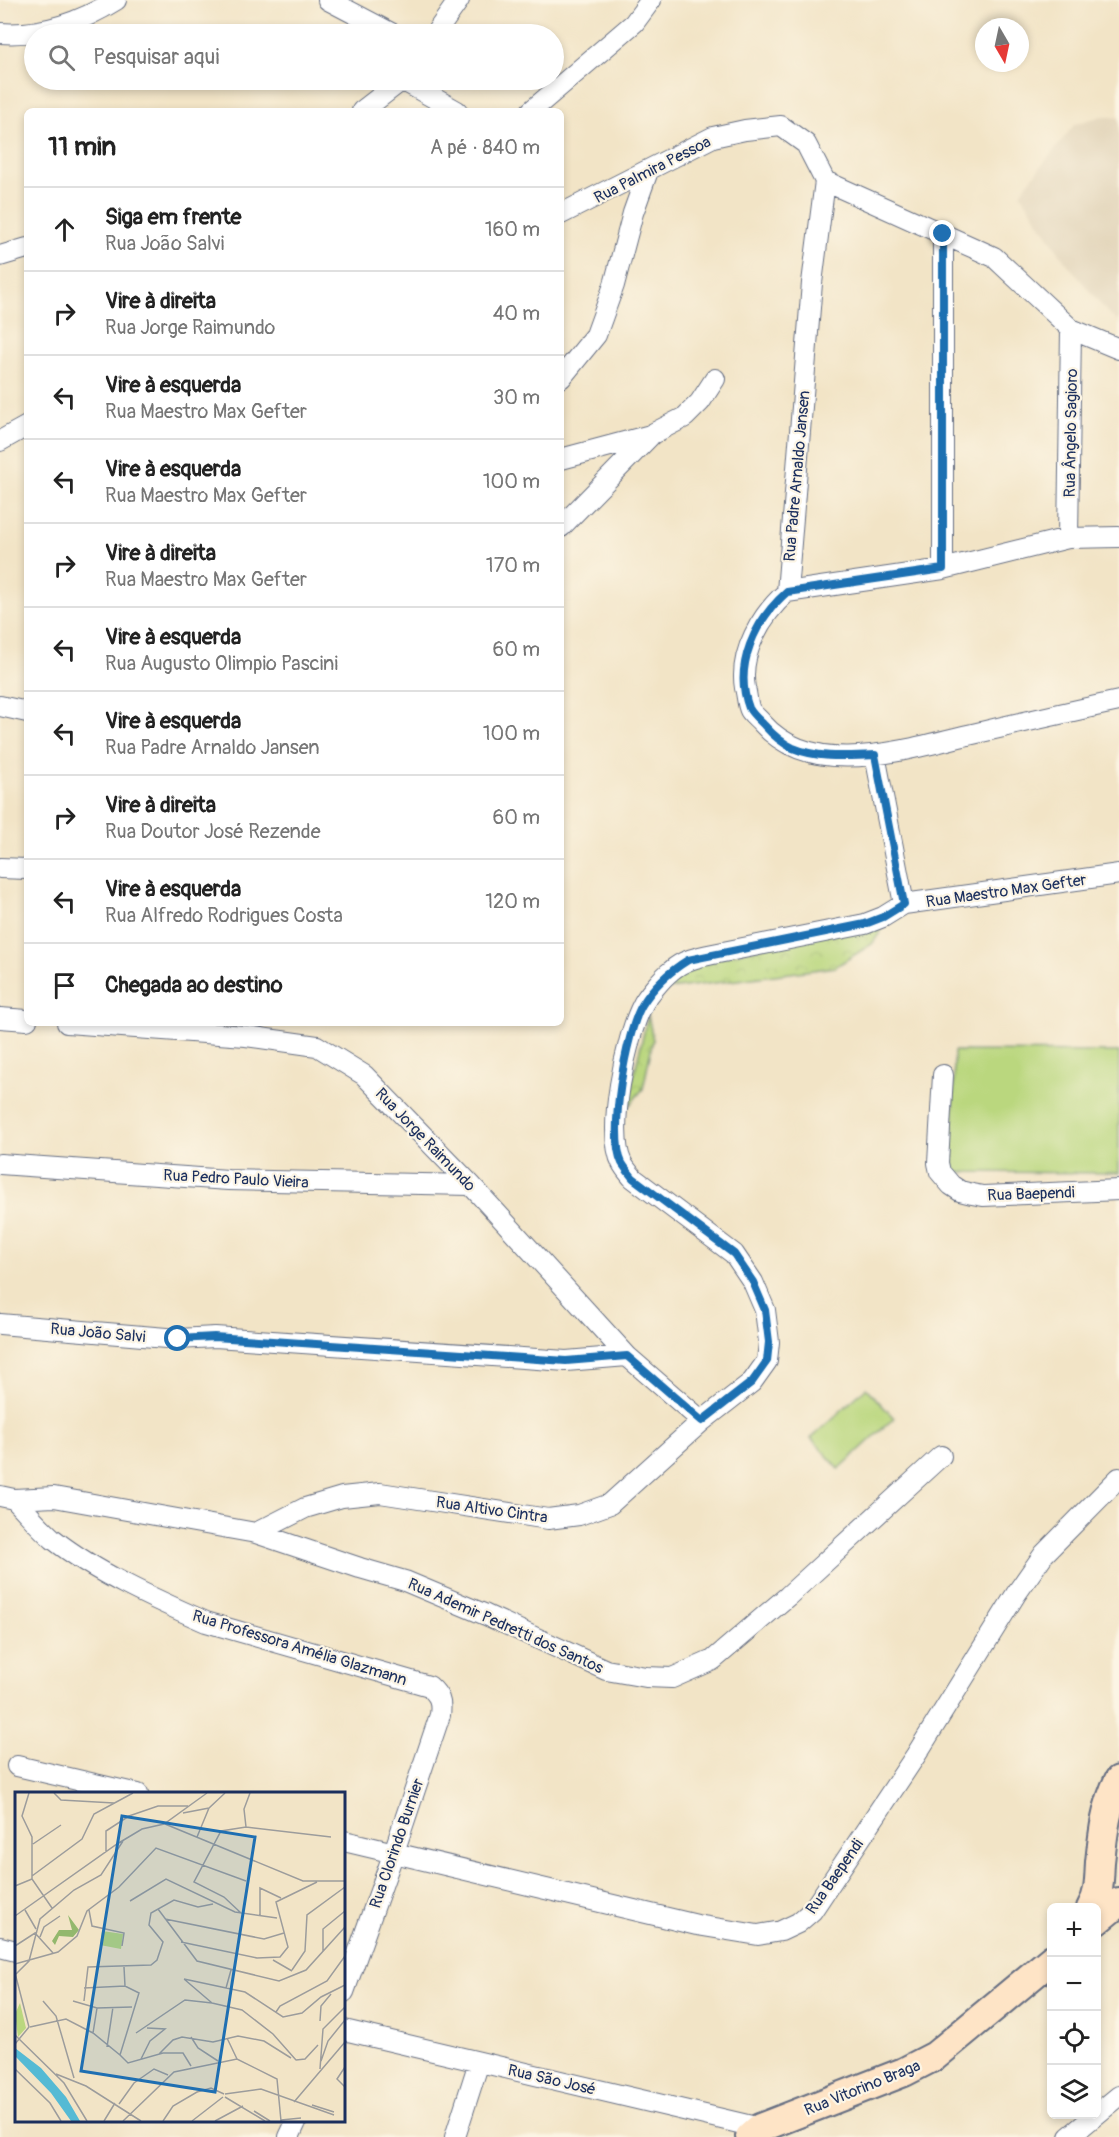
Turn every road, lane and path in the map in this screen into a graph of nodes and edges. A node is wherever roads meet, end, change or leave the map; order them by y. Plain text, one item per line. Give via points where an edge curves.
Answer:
1 (116, 0) edge
2 (328, 0) edge
3 (459, 0) edge
4 (651, 0) edge
5 (68, 24) edge
6 (374, 24) edge
7 (442, 24) edge
8 (24, 32) edge
9 (0, 33) edge
10 (564, 83) edge
11 (389, 90) edge
12 (420, 90) edge
13 (556, 90) edge
14 (366, 108) edge
15 (452, 108) edge
16 (535, 108) edge
17 (648, 171) junction
18 (825, 181) junction
19 (564, 213) edge
20 (943, 234) junction
21 (24, 249) edge
22 (3, 255) edge
23 (24, 262) edge
24 (1071, 329) junction
25 (1119, 348) edge
26 (564, 374) edge
27 (716, 379) dead end
28 (24, 428) edge
29 (652, 434) junction
30 (0, 441) edge
31 (564, 458) edge
32 (564, 524) edge
33 (1119, 537) edge
34 (1068, 538) junction
35 (943, 569) junction
36 (787, 592) junction
37 (1119, 701) edge
38 (0, 706) edge
39 (24, 711) edge
40 (875, 755) junction
41 (0, 868) edge
42 (24, 869) edge
43 (1119, 874) edge
44 (904, 904) junction
45 (0, 1018) edge
46 (24, 1020) edge
47 (108, 1026) edge
48 (943, 1075) dead end
49 (0, 1164) edge
50 (471, 1185) junction
51 (1119, 1190) edge
52 (0, 1324) edge
53 (627, 1356) junction
54 (702, 1421) junction
55 (941, 1456) dead end
56 (1119, 1478) edge
57 (7, 1498) edge
58 (256, 1533) junction
59 (438, 1694) joint
60 (16, 1766) dead end
61 (129, 1792) edge
62 (1114, 1792) edge
63 (1119, 1833) edge
64 (345, 1840) edge
65 (394, 1852) junction
66 (1119, 1902) edge
67 (1094, 1903) edge
68 (1101, 1917) edge
69 (0, 1947) edge
70 (15, 1951) edge
71 (1047, 1963) edge
72 (345, 1989) edge
73 (345, 2030) edge
74 (479, 2062) junction
75 (1119, 2096) edge
76 (296, 2122) edge
77 (755, 2132) edge
78 (289, 2137) edge
79 (455, 2137) edge
80 (1069, 2137) edge

1 - 5 street
2 - 6 street
3 - 7 street
4 - 10 street via 634,23
8 - 9 street
11 - 14 street
12 - 15 street
13 - 16 street
17 - 18 street, Rua Palmira Pessoa via 713,137 781,126 806,144
17 - 19 street, Rua Palmira Pessoa
17 - 26 street via 596,335
18 - 20 street
18 - 36 street, Rua Padre Arnaldo Jansen
20 - 24 street via 994,257
20 - 35 street
21 - 22 street
22 - 23 street
24 - 25 street
24 - 34 street, Rua Ângelo Sagioro
27 - 29 street via 685,417
28 - 30 street
29 - 31 street
29 - 32 street
33 - 34 street
34 - 35 street
35 - 36 street
36 - 40 street via 764,619 744,661 750,709 772,734 792,748 829,756
37 - 40 street
38 - 39 street
40 - 44 street
41 - 42 street
43 - 44 street, Rua Maestro Max Gefter
44 - 54 street, Rua Maestro Max Gefter via 865,924 688,960 670,971 642,1005 621,1082 617,1118 621,1162 633,1178 734,1254 753,1282 765,1310 767,1361 752,1382
45 - 46 street
47 - 50 street, Rua Jorge Raimundo via 246,1036 317,1046 364,1075
48 - 51 street, Rua Baependi via 938,1163 945,1180 960,1191 983,1196
49 - 50 street, Rua Pedro Paulo Vieira via 228,1180
50 - 53 street, Rua Jorge Raimundo
52 - 53 street, Rua João Salvi via 178,1339 214,1337 566,1361
53 - 54 street, Rua Jorge Raimundo
54 - 58 street, Rua Altivo Cintra via 610,1504 579,1515 548,1519 380,1493 342,1497 305,1508
55 - 58 street, Rua Ademir Pedretti dos Santos via 713,1660 672,1678 606,1670 405,1581
56 - 65 street, Rua Baependi via 1044,1554 812,1911 798,1923 758,1935
57 - 58 street, Rua Ademir Pedretti dos Santos via 54,1497
57 - 59 street, Rua Professora Amélia Glazmann via 52,1538 87,1562 175,1608 206,1622 429,1686
59 - 65 street, Rua Clorindo Burnier via 440,1715
60 - 61 street
62 - 63 main road
62 - 67 main road
64 - 65 street, Rua Baependi
65 - 72 street, Rua Clorindo Burnier
66 - 68 main road
69 - 70 street
71 - 77 main road, Rua Vitorino Braga via 935,2056
73 - 74 street, Rua São José
74 - 77 street, Rua São José
74 - 79 street
75 - 80 street
76 - 78 street

